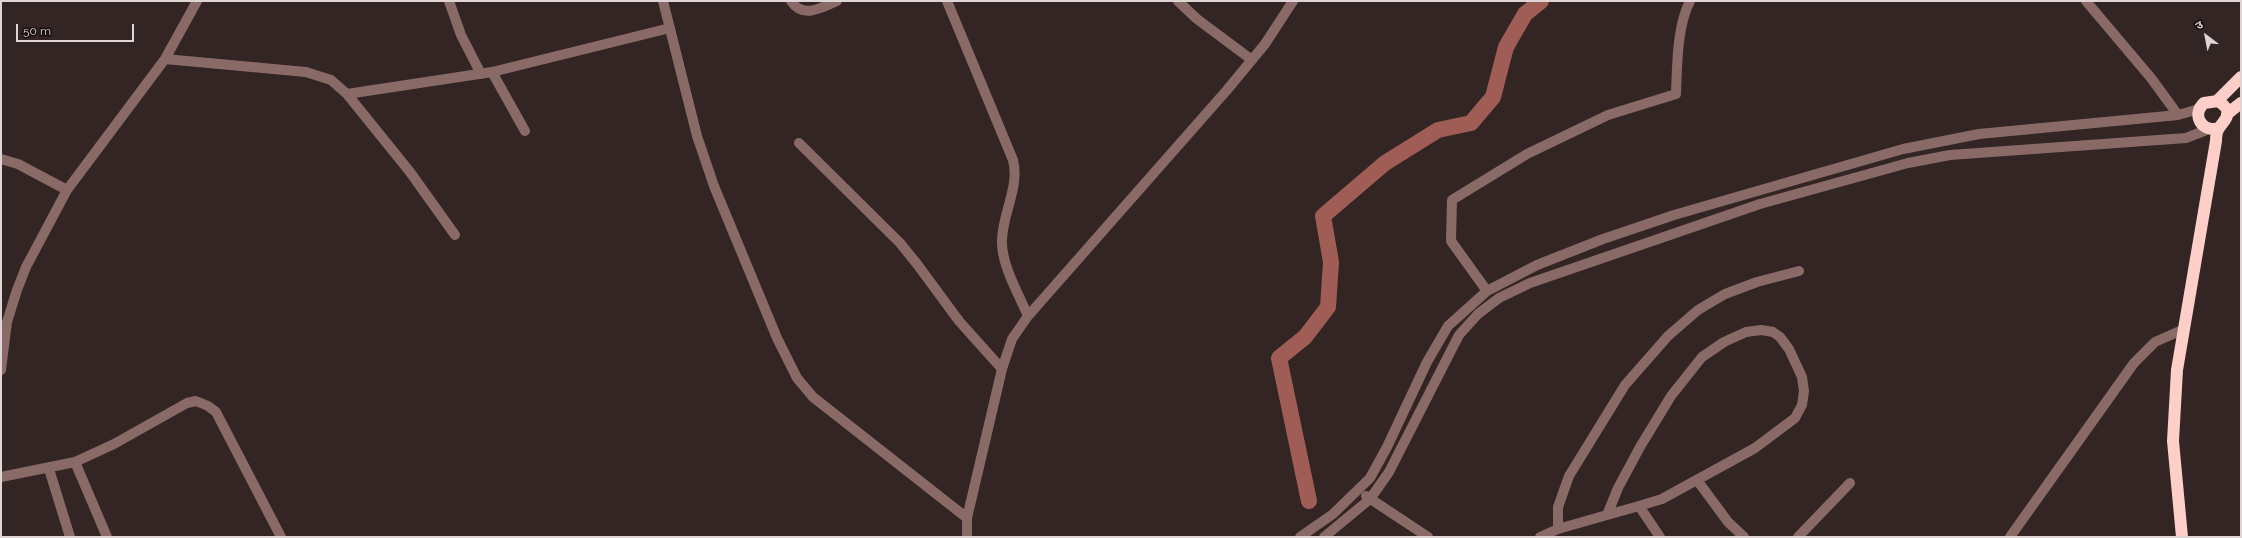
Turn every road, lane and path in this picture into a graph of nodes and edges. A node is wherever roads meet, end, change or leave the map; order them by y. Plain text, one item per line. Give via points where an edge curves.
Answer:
1 (196, 1) edge
2 (449, 1) edge
3 (663, 1) edge
4 (791, 1) edge
5 (837, 1) edge
6 (948, 1) edge
7 (1178, 1) edge
8 (1293, 1) edge
9 (1690, 1) edge
10 (2086, 1) edge
11 (670, 28) junction
12 (165, 59) junction
13 (1252, 60) junction
14 (492, 72) junction
15 (481, 74) junction
16 (2241, 77) edge
17 (347, 94) junction
18 (2217, 101) junction
19 (2241, 103) edge
20 (2199, 109) junction
21 (2227, 114) junction
22 (2178, 115) junction
23 (2214, 128) junction
24 (525, 131) dead end
25 (800, 143) dead end
26 (1, 159) edge
27 (67, 190) junction
28 (455, 235) dead end
29 (1799, 271) dead end
30 (1487, 291) junction
31 (1028, 316) junction
32 (2182, 330) junction
33 (1002, 369) junction
34 (1, 370) edge
35 (75, 462) junction
36 (49, 469) junction
37 (1, 477) edge
38 (1697, 480) junction
39 (1850, 483) dead end
40 (1358, 490) junction
41 (1370, 499) junction
42 (1639, 506) junction
43 (1607, 515) junction
44 (967, 518) junction
45 (1558, 530) junction
46 (70, 537) edge
47 (107, 537) edge
48 (281, 537) edge
49 (967, 537) edge
50 (1300, 537) edge
51 (1324, 537) edge
52 (1428, 537) edge
53 (1542, 537) edge
54 (1660, 537) edge
55 (1744, 537) edge
56 (1798, 537) edge
57 (2010, 537) edge
58 (2182, 537) edge

1 - 12 street
2 - 15 street via 461,35
3 - 11 street
4 - 5 street via 801,10 811,12
6 - 31 street via 1007,141 1014,165 1015,180 1003,225 1002,243 1004,259
7 - 13 street via 1197,19
8 - 13 street
9 - 30 street via 1685,11 1677,65 1676,94 1608,115 1527,154 1452,200 1452,241
10 - 22 street via 2151,78
11 - 14 street
11 - 44 street via 696,136 714,186 777,338 797,378 813,397
12 - 17 street via 306,72 331,80
12 - 27 street
13 - 31 street
14 - 15 street
14 - 24 street
15 - 17 street
16 - 18 highway
17 - 28 street via 410,172
18 - 20 highway via 2208,101
18 - 21 highway via 2225,107
19 - 21 highway
20 - 22 street
20 - 23 highway via 2201,124
21 - 23 highway via 2226,121
22 - 30 street via 1979,134 1903,149 1603,239 1537,265
23 - 32 highway
23 - 41 street via 2186,138 1950,155 1908,163 1760,204 1530,283 1499,298 1478,314 1459,335 1389,472
25 - 33 street via 900,243 958,321
26 - 27 street via 18,164
27 - 34 street via 16,290 7,322
29 - 45 street via 1725,294 1698,310 1668,336 1624,385 1569,476 1558,507
30 - 40 street via 1461,313 1439,340 1387,447 1370,478
31 - 33 street via 1012,339
32 - 57 street via 2155,342 2134,363
32 - 58 highway via 2176,376 2173,441
33 - 44 street
35 - 36 street
35 - 47 street
35 - 48 street via 114,444 183,404 196,401 216,412
36 - 37 street
36 - 46 street
38 - 42 street via 1662,499
38 - 43 street via 1755,448 1795,418 1802,405 1802,377 1788,349 1773,332 1746,332 1724,342 1702,357 1671,396 1618,488
38 - 55 street via 1728,522
39 - 56 street
40 - 41 street
40 - 50 street via 1333,514
41 - 51 street
41 - 52 street
42 - 43 street
42 - 54 street
43 - 45 street
44 - 49 street
45 - 53 street

